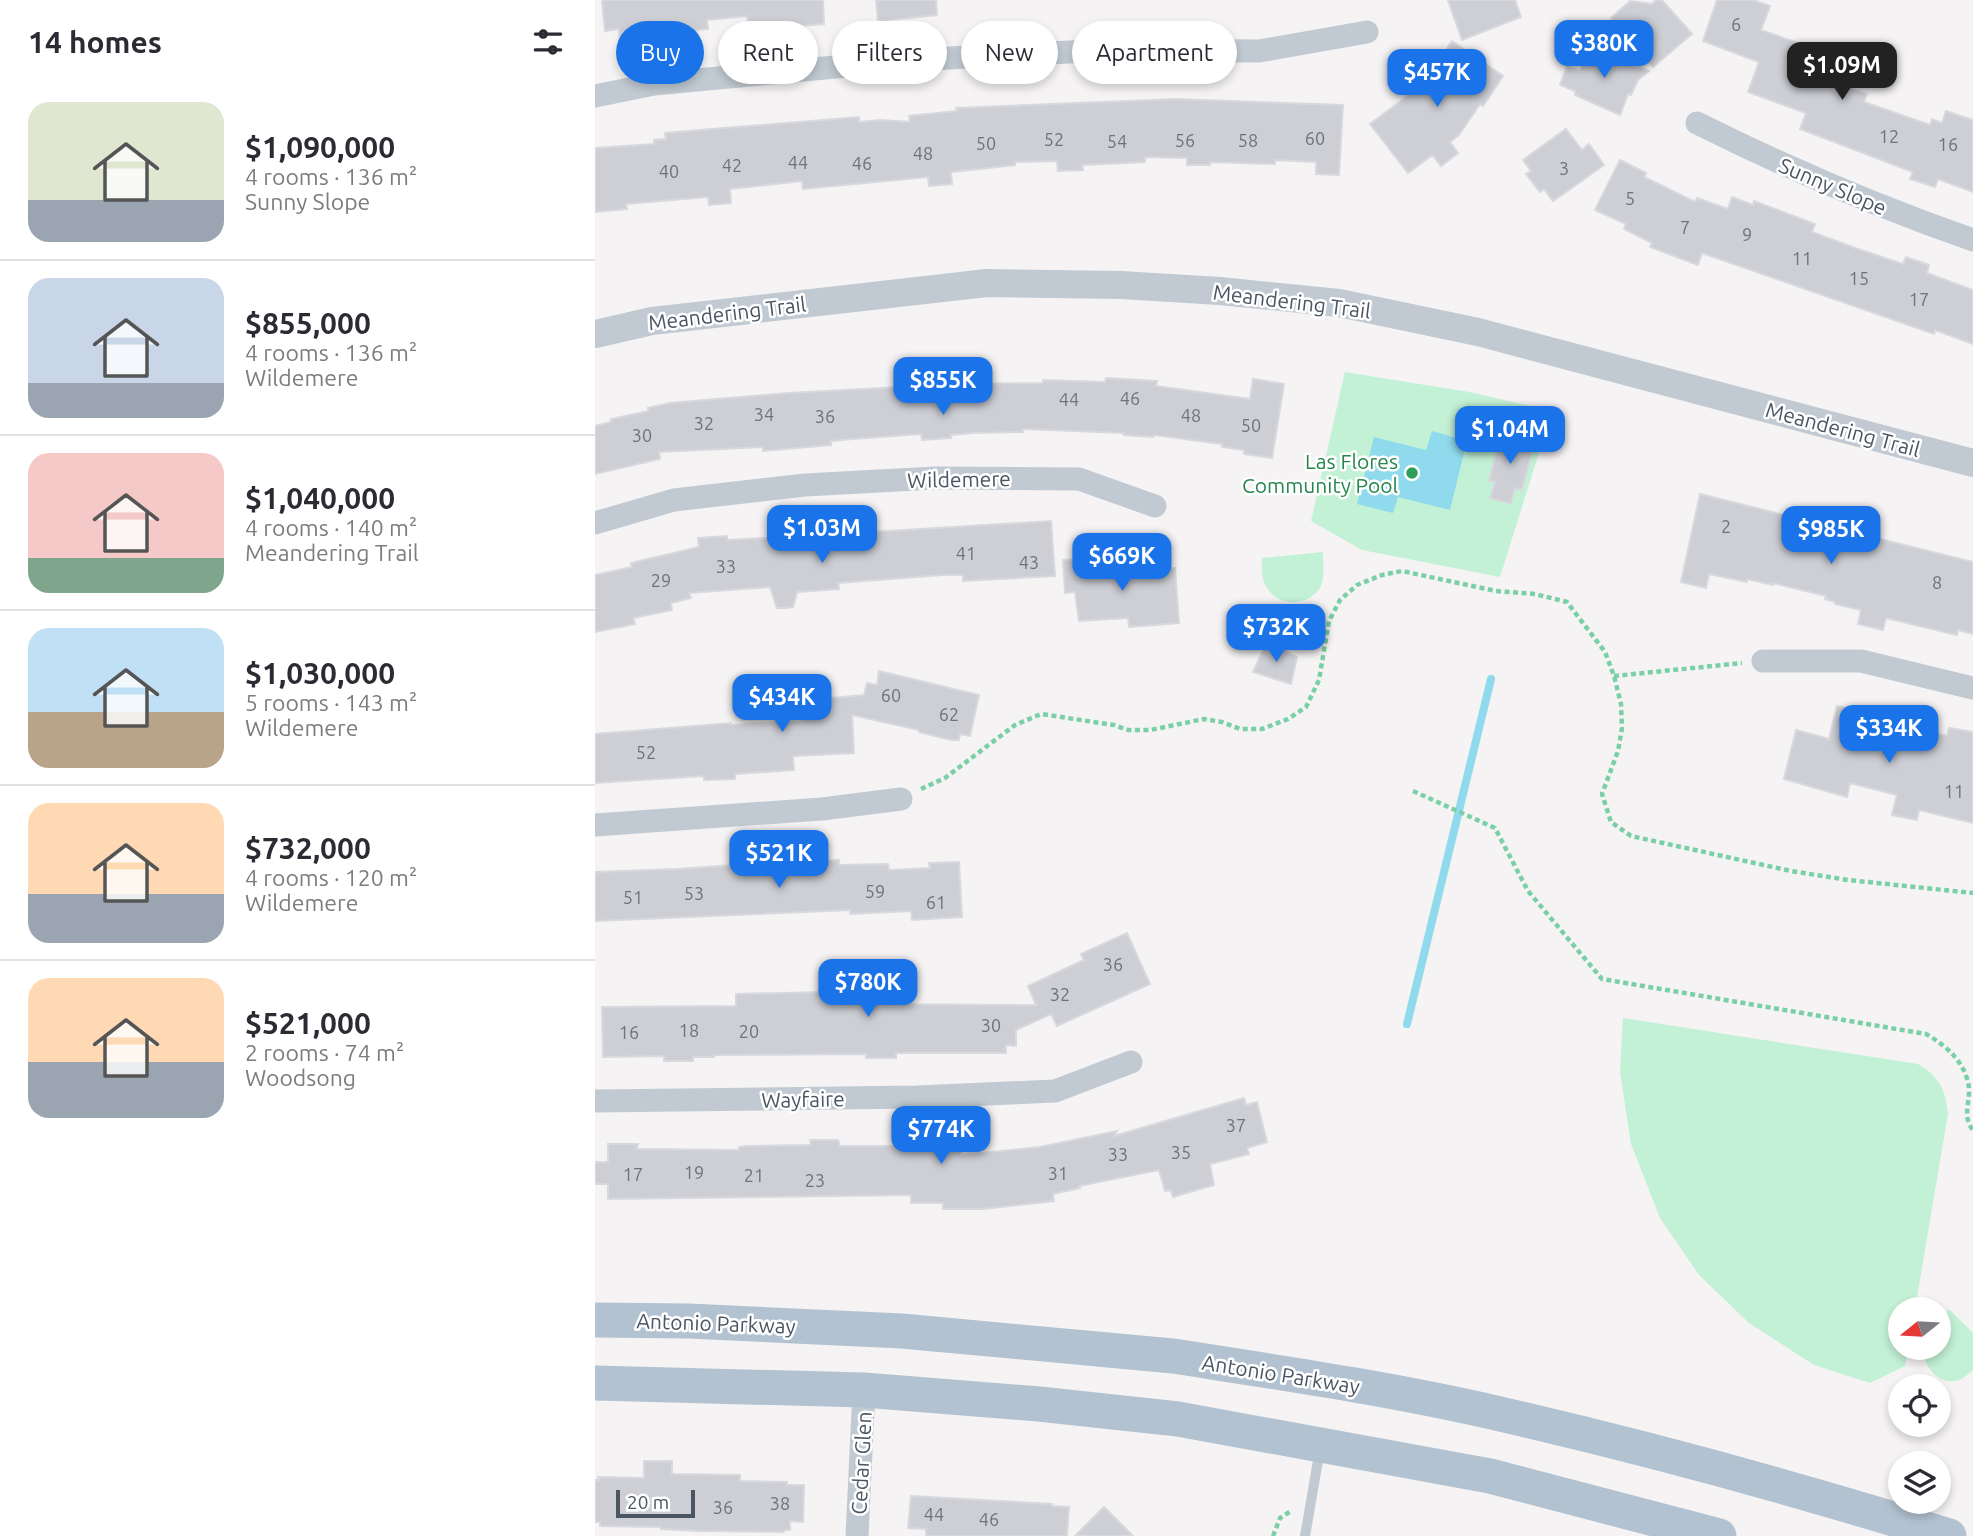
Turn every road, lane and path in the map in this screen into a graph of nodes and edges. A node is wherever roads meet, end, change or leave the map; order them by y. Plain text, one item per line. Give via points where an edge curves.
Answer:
1 (1367, 32) dead end
2 (595, 96) edge
3 (1697, 123) dead end
4 (1973, 240) edge
5 (595, 334) edge
6 (1973, 463) edge
7 (1155, 506) dead end
8 (595, 523) edge
9 (1763, 661) joint
10 (1614, 676) junction
11 (1973, 688) edge
12 (1413, 791) dead end
13 (901, 799) joint
14 (595, 825) edge
15 (1973, 893) edge
16 (1131, 1062) dead end
17 (595, 1101) edge
18 (1973, 1130) edge
19 (595, 1320) edge
20 (595, 1383) edge
21 (864, 1390) junction
22 (1320, 1446) junction
23 (857, 1536) edge
24 (1305, 1536) edge
25 (1719, 1536) edge
26 (1949, 1536) edge

1 - 2 street via 1259,51 1108,50 910,60 695,79
3 - 4 street, Sunny Slope via 1776,163
5 - 6 street, Meandering Trail via 652,321 987,283 1220,291 1339,303 1478,332
7 - 8 street, Wildemere via 1079,479 935,478 805,485 674,500
9 - 10 path
9 - 11 street via 1861,661
10 - 13 path via 1605,652 1567,602 1402,571 1357,585 1340,600 1329,621 1319,680 1306,707 1289,719 1262,729 1240,729 1204,719 1128,730 1041,715 1015,725 945,778
10 - 15 path via 1622,728 1602,794 1611,822 1631,836 1791,871
12 - 18 path via 1495,828 1528,891 1602,979 1926,1034 1951,1051 1965,1072 1969,1089 1966,1115
13 - 14 street
16 - 17 street, Wayfaire via 1055,1091
19 - 26 main road, Antonio Parkway via 902,1331 1206,1361 1512,1417 1765,1481
20 - 21 main road
21 - 22 main road via 1178,1419
21 - 23 street, Cedar Glen
22 - 24 lane
22 - 25 main road via 1490,1476

